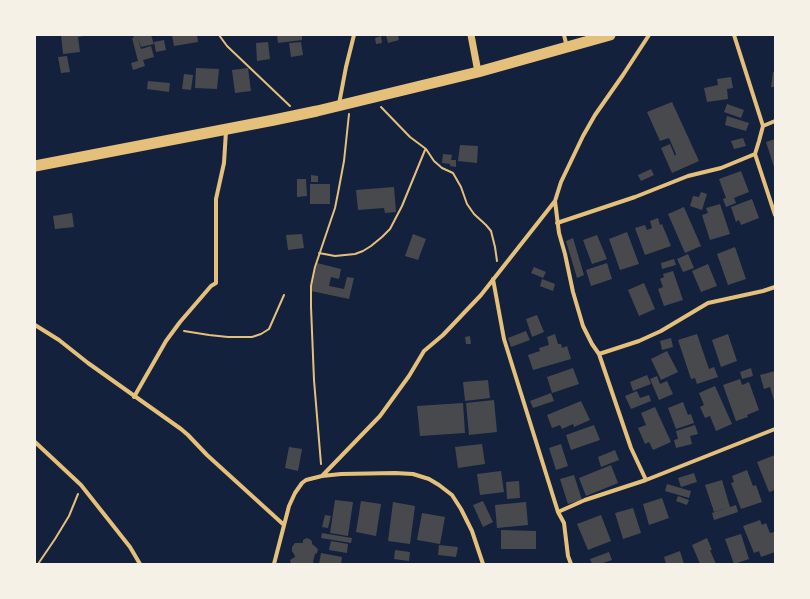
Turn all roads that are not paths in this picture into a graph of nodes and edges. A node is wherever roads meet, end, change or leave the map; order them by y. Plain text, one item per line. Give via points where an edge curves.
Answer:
1 (354, 35) edge
2 (471, 35) edge
3 (564, 35) edge
4 (610, 35) edge
5 (649, 35) edge
6 (734, 35) edge
7 (567, 47) junction
8 (478, 72) junction
9 (338, 106) junction
10 (775, 121) edge
11 (763, 126) junction
12 (226, 129) junction
13 (755, 154) junction
14 (35, 166) edge
15 (555, 201) junction
16 (775, 215) edge
17 (557, 223) junction
18 (493, 279) junction
19 (775, 287) edge
20 (35, 325) edge
21 (599, 354) junction
22 (134, 397) junction
23 (775, 430) edge
24 (35, 442) edge
25 (322, 476) junction
26 (646, 480) junction
27 (558, 512) junction
28 (284, 525) junction
29 (140, 564) edge
30 (274, 564) edge
31 (483, 564) edge
32 (571, 564) edge

1 - 9 street
2 - 8 street
3 - 7 street
4 - 7 highway
5 - 15 street via 583,136 561,182
6 - 11 street
7 - 8 highway
8 - 9 highway
9 - 12 highway
10 - 11 street
11 - 13 street
12 - 14 highway
12 - 22 street via 224,163 216,199 216,283 166,341
13 - 16 street
13 - 17 street via 721,168 688,176
15 - 17 street
15 - 18 street
17 - 21 street via 583,326
18 - 25 street via 443,335 424,351 380,416
18 - 27 street via 504,339
19 - 21 street via 708,303 661,331
20 - 22 street
21 - 26 street via 631,448
22 - 28 street via 188,435 207,456
23 - 26 street
24 - 29 street via 81,485 130,547
25 - 28 street via 306,480 298,487
25 - 31 street via 405,473 424,477 452,495 472,531
26 - 27 street via 584,500
27 - 32 street via 564,523
28 - 30 street

